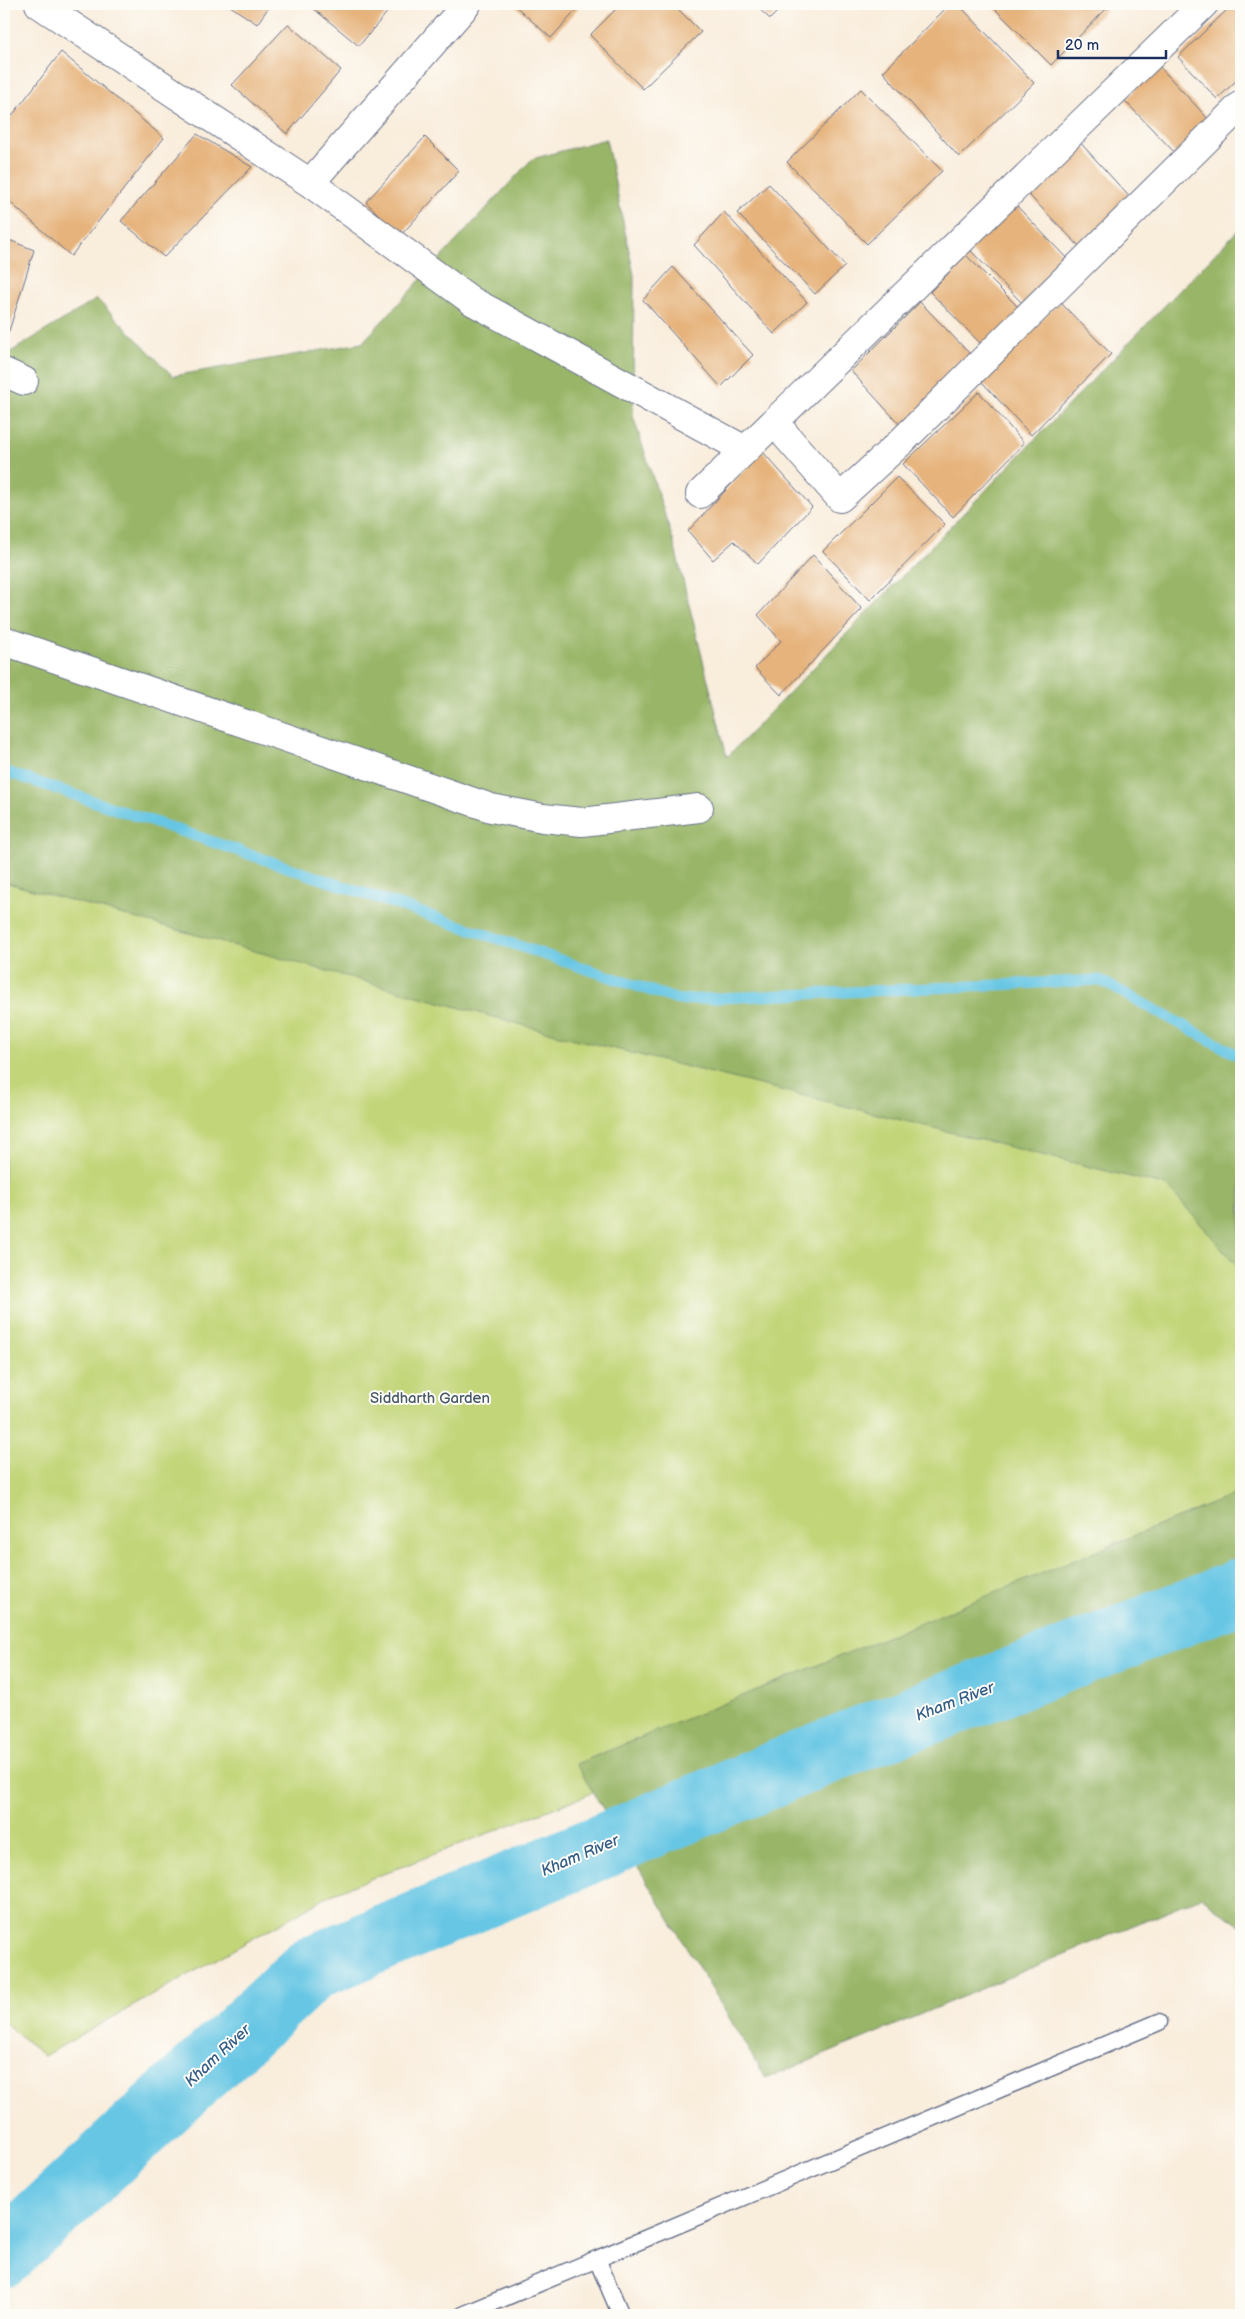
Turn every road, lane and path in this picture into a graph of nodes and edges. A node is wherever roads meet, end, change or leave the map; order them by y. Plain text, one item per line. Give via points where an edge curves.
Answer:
1 (39, 4) edge
2 (467, 4) edge
3 (1204, 4) edge
4 (1241, 105) edge
5 (310, 183) junction
6 (774, 422) junction
7 (745, 450) junction
8 (700, 494) dead end
9 (4, 641) edge
10 (699, 808) dead end
11 (1159, 2022) dead end
12 (597, 2259) junction
13 (463, 2315) edge
14 (621, 2315) edge

1 - 5 street
2 - 5 street
3 - 6 street
4 - 6 street via 902,441 840,498
5 - 7 street via 472,301
6 - 7 street
7 - 8 street
9 - 10 street via 491,808 582,822
11 - 12 lane
12 - 13 lane
12 - 14 lane

